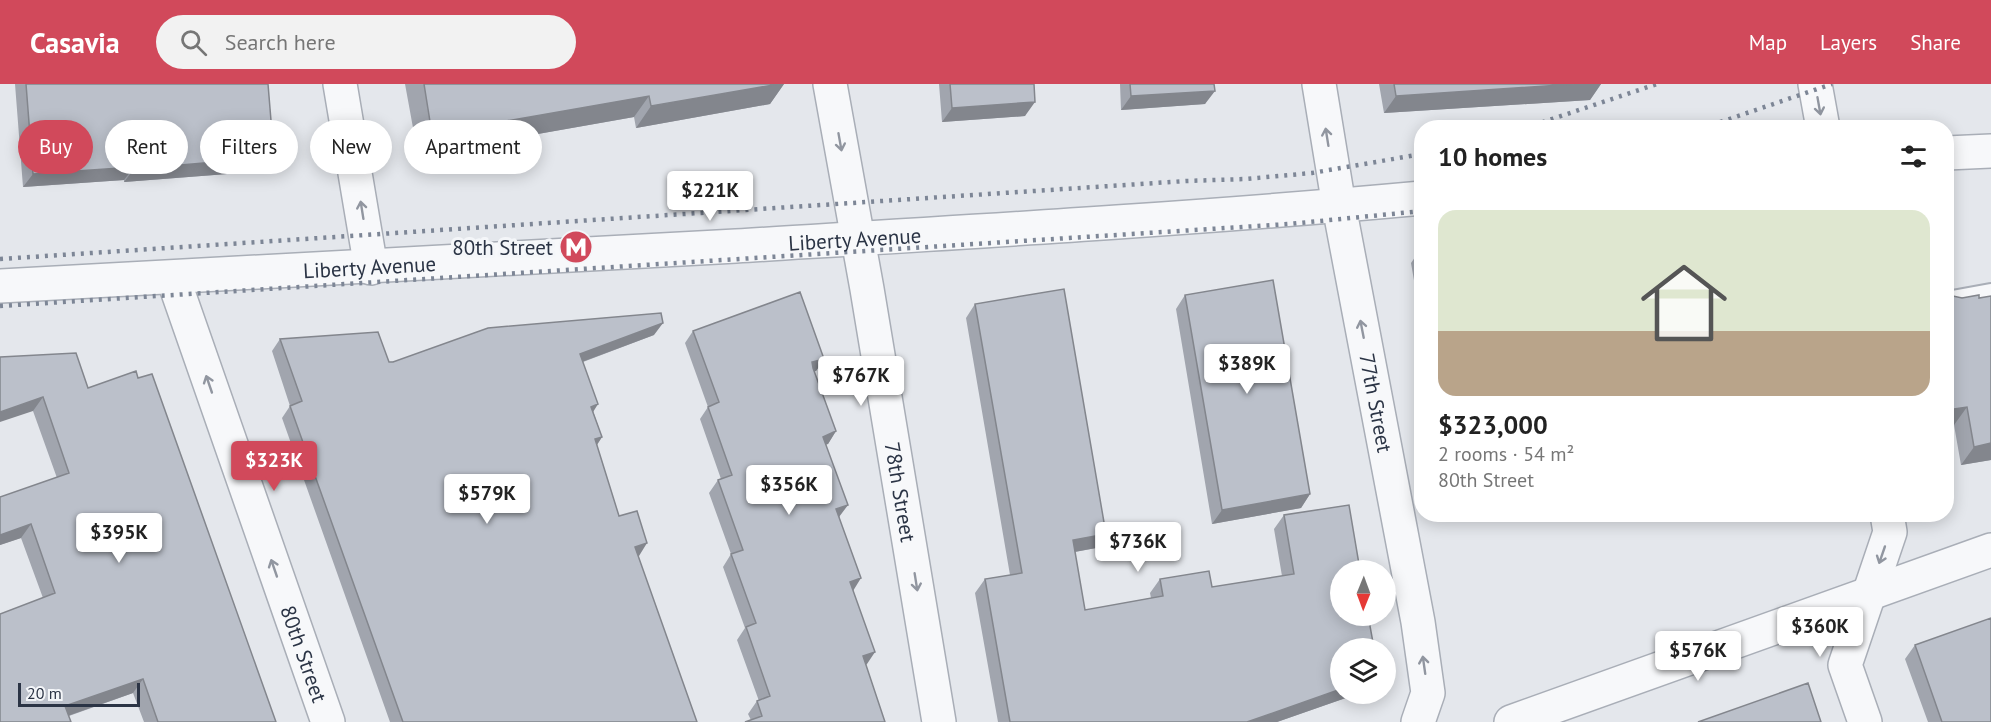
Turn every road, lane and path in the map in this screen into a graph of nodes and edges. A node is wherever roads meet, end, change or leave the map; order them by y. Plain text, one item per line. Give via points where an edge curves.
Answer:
1 (340, 84) edge
2 (831, 84) edge
3 (1319, 84) edge
4 (1815, 84) edge
5 (1821, 120) edge
6 (1991, 151) edge
7 (1954, 153) edge
8 (1414, 199) edge
9 (1339, 206) junction
10 (858, 239) junction
11 (371, 268) junction
12 (173, 278) junction
13 (0, 286) edge
14 (1991, 295) edge
15 (1954, 302) edge
16 (1888, 522) edge
17 (1991, 550) edge
18 (1868, 594) junction
19 (328, 722) edge
20 (939, 722) edge
21 (1418, 722) edge
22 (1511, 722) edge
23 (1865, 722) edge

11 -> 1 street
2 -> 10 street, 78th Street
9 -> 3 street, 77th Street
4 -> 5 street
6 - 7 street
8 - 9 street, Liberty Avenue
9 - 10 street, Liberty Avenue
21 -> 9 street, 77th Street via 1428,693 1418,622
10 - 11 street, Liberty Avenue
10 -> 20 street, 78th Street
11 - 12 street, Liberty Avenue
12 - 13 street, Liberty Avenue
19 -> 12 street, 80th Street
14 - 15 lane
16 -> 18 street via 1890,532
17 - 18 street
18 - 22 street
18 - 23 street via 1845,665

